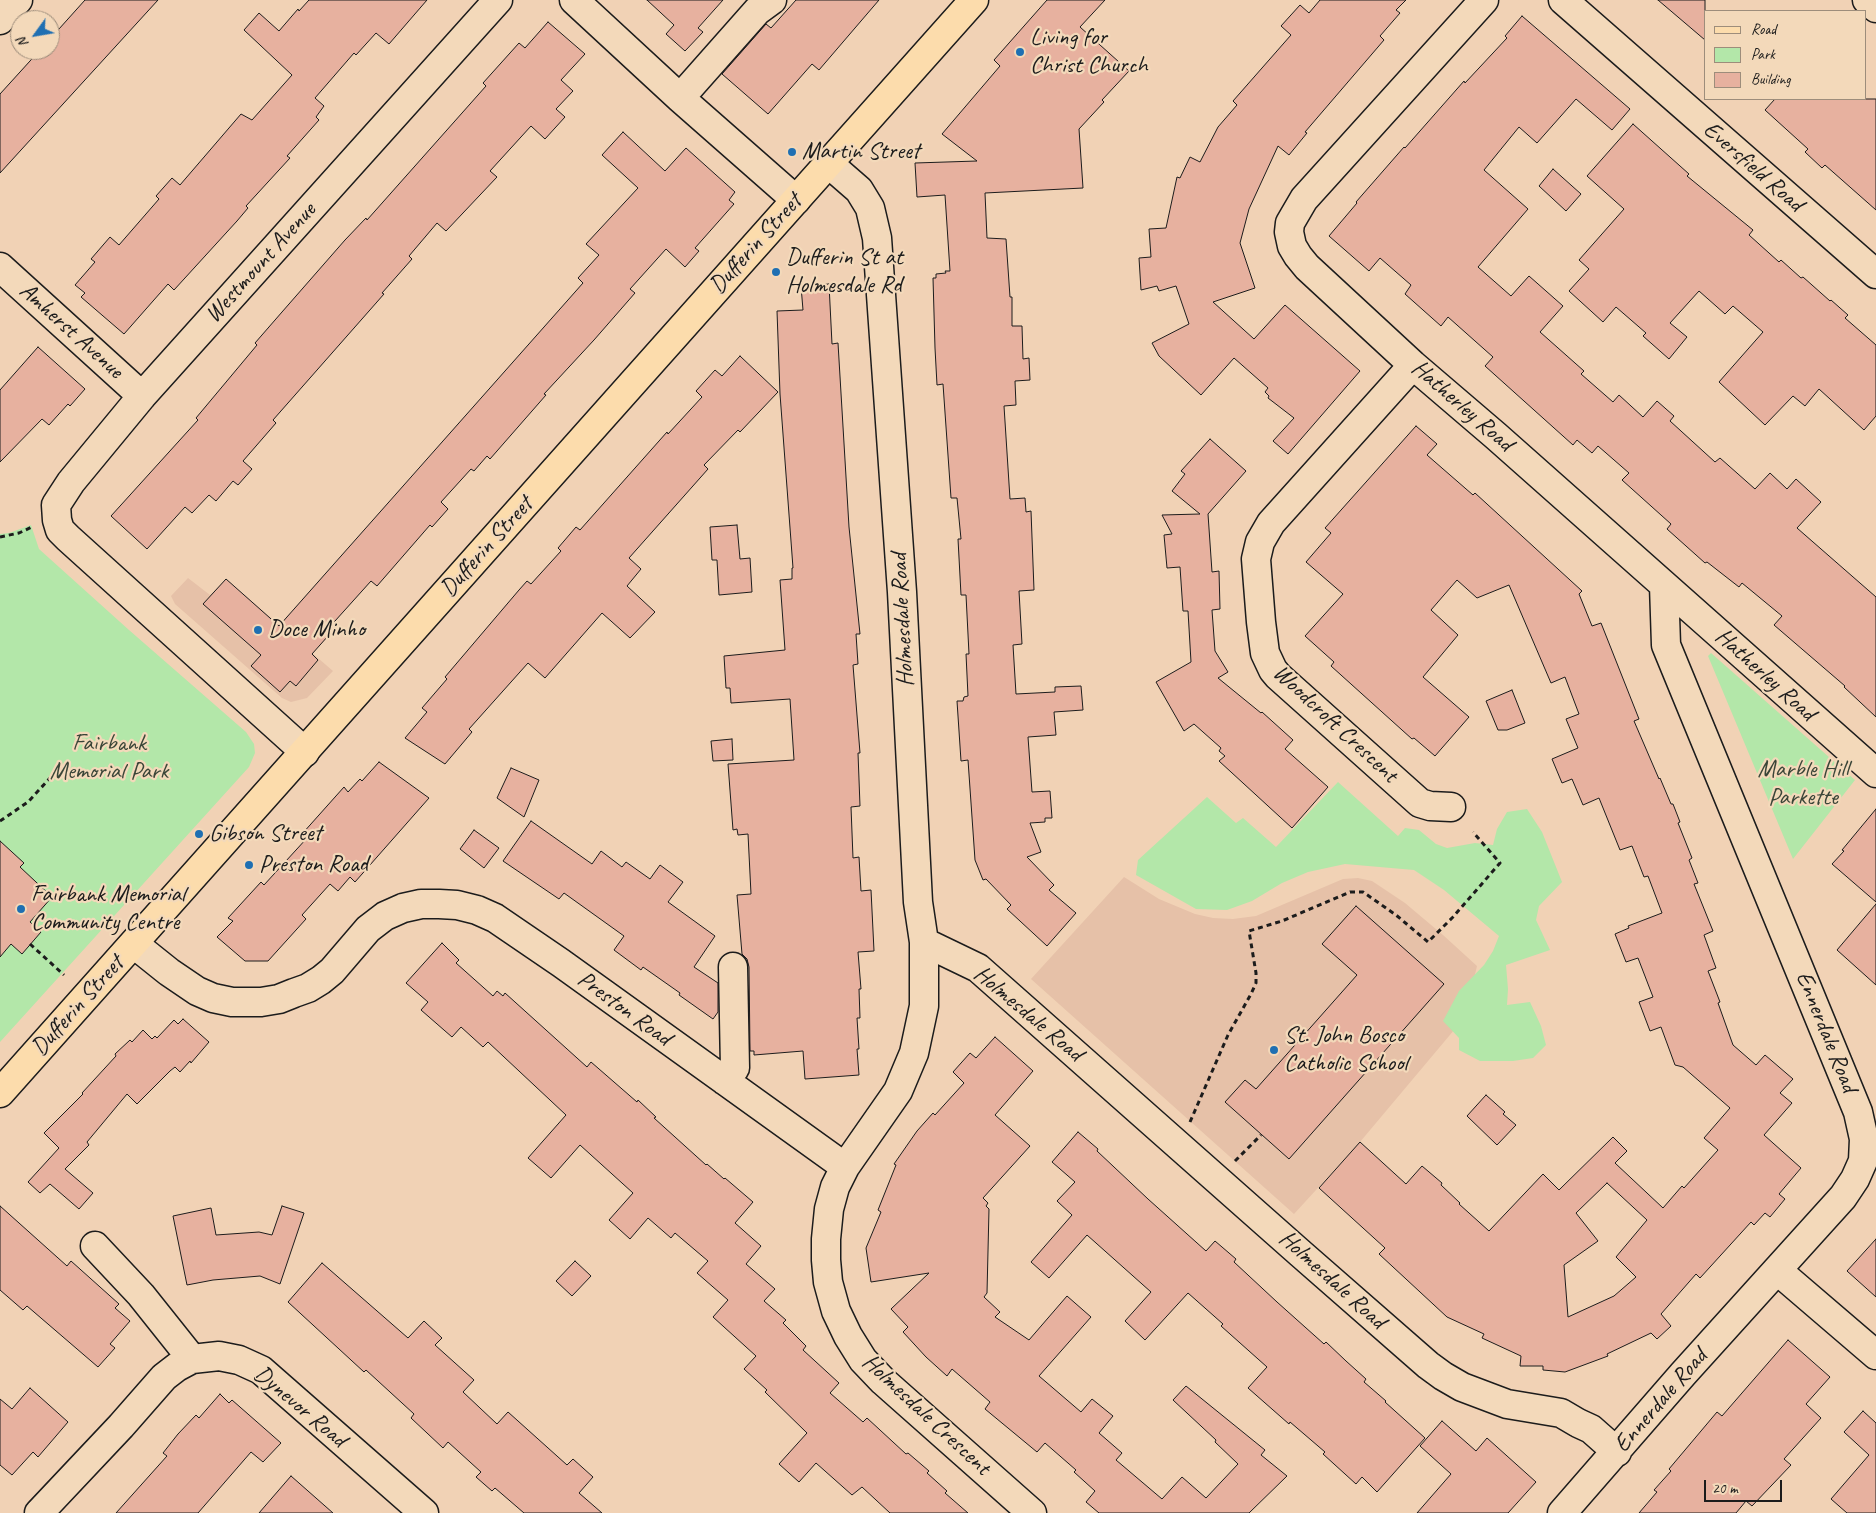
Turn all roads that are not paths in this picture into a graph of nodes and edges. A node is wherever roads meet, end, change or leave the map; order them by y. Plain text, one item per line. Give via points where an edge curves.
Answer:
1 (18, 0) edge
2 (498, 0) edge
3 (574, 0) edge
4 (772, 0) edge
5 (974, 0) edge
6 (1484, 0) edge
7 (1563, 0) edge
8 (1867, 0) edge
9 (1876, 8) edge
10 (0, 20) edge
11 (680, 98) junction
12 (828, 163) junction
13 (796, 200) junction
14 (0, 267) edge
15 (1876, 274) edge
16 (1413, 365) junction
17 (142, 396) junction
18 (1664, 584) junction
19 (305, 752) junction
20 (1876, 773) edge
21 (1451, 807) dead end
22 (924, 942) junction
23 (134, 944) junction
24 (733, 967) dead end
25 (725, 1081) junction
26 (0, 1093) edge
27 (845, 1167) junction
28 (94, 1246) dead end
29 (1778, 1270) junction
30 (1876, 1355) edge
31 (192, 1359) junction
32 (1617, 1452) junction
33 (39, 1513) edge
34 (424, 1513) edge
35 (1032, 1513) edge
36 (1562, 1513) edge

1 - 10 street
2 - 17 street, Westmount Avenue
3 - 11 street
4 - 11 street via 757,11
5 - 12 main road, Dufferin Street
6 - 16 street, Hatherley Road via 1304,198 1290,223 1292,246 1307,267
7 - 15 street, Eversfield Road
8 - 9 street
11 - 13 street
12 - 13 main road, Dufferin Street
12 - 22 street, Holmesdale Road via 859,190 870,208 877,238 902,592 918,902
13 - 19 main road, Dufferin Street
14 - 17 street, Amherst Avenue
16 - 18 street, Hatherley Road
16 - 21 street, Woodcroft Crescent via 1272,523 1260,542 1256,559 1259,604 1265,653 1278,676 1420,803
17 - 19 street, Westmount Avenue via 61,495 56,505 60,530
18 - 20 street, Hatherley Road
18 - 29 street, Ennerdale Road via 1666,645 1858,1112 1864,1139 1863,1161 1843,1197
19 - 23 main road, Dufferin Street
22 - 27 street, Holmesdale Crescent via 924,1006 914,1053 898,1091
22 - 32 street, Holmesdale Road via 978,968 1428,1365 1462,1387 1507,1404 1561,1412 1591,1429
23 - 25 street, Preston Road via 197,991 232,1002 254,1003 279,999 321,980 368,929 403,908 439,904 470,909 510,928
23 - 26 main road, Dufferin Street
24 - 25 street via 736,1068
25 - 27 street, Preston Road
27 - 35 street, Holmesdale Crescent via 830,1209 826,1260 836,1311 848,1336 863,1360 883,1381
28 - 31 street via 141,1295
29 - 30 street
29 - 32 street, Ennerdale Road
31 - 33 street, Dynevor Road via 164,1377
31 - 34 street, Dynevor Road via 219,1356 239,1360 261,1370
32 - 36 street, Ennerdale Road

